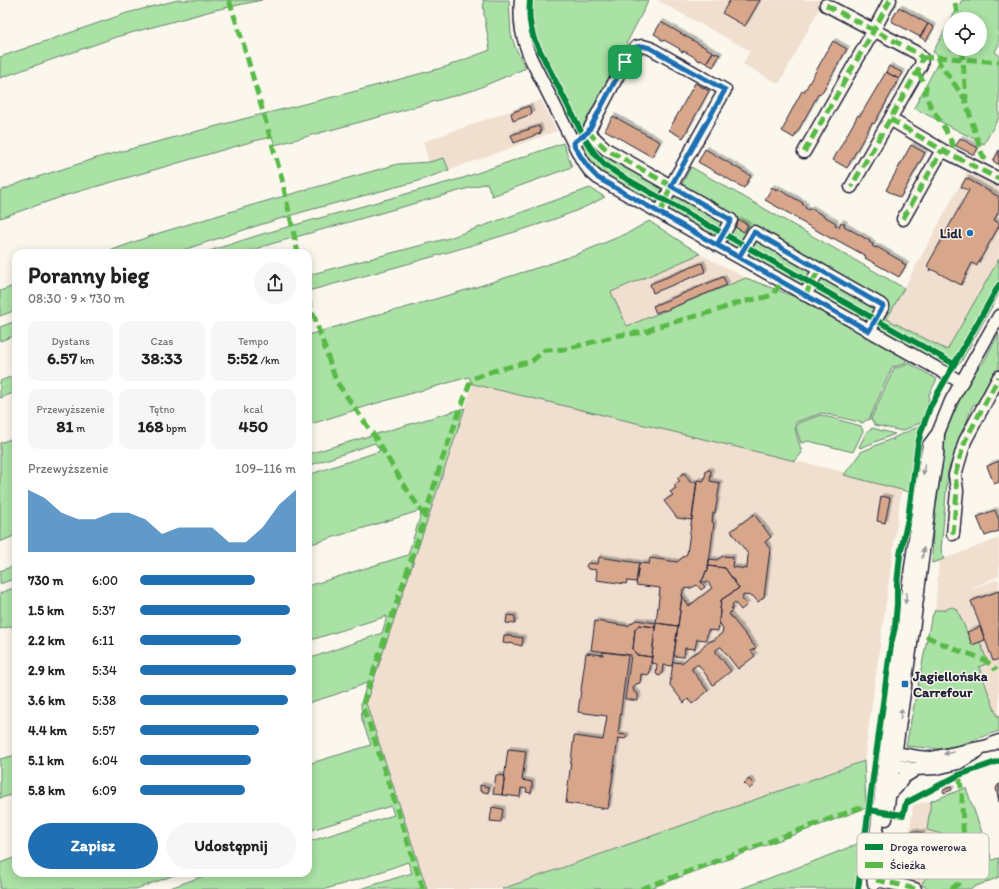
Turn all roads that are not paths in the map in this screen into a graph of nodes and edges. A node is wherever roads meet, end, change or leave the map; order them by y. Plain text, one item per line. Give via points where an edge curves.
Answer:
1 (521, 0) edge
2 (890, 0) edge
3 (826, 5) dead end
4 (874, 30) junction
5 (890, 119) junction
6 (588, 132) junction
7 (573, 143) junction
8 (942, 150) junction
9 (804, 152) dead end
10 (999, 179) edge
11 (671, 186) junction
12 (851, 187) dead end
13 (660, 213) junction
14 (903, 219) dead end
15 (717, 245) junction
16 (739, 257) junction
17 (819, 270) junction
18 (805, 295) junction
19 (999, 316) edge
20 (869, 331) junction
21 (999, 377) edge
22 (961, 382) junction
23 (953, 534) dead end
24 (993, 744) edge
25 (890, 758) junction
26 (917, 769) junction
27 (889, 795) junction
28 (878, 833) edge
29 (884, 833) edge
30 (874, 884) edge
31 (915, 889) edge

1 - 7 street via 521,28 525,46
2 - 4 street
3 - 4 street
4 - 5 street via 922,58 921,65
4 - 9 street
5 - 8 street
5 - 12 street
6 - 7 street
6 - 11 street via 606,149
6 - 11 street via 625,62 636,47 650,48 725,90
7 - 13 street via 582,160 598,178
8 - 10 street
8 - 14 street
11 - 13 street
11 - 15 street via 731,220
13 - 15 street
15 - 16 street
16 - 17 street via 754,232
16 - 18 street
17 - 18 street
17 - 20 street via 883,306
18 - 20 street
19 - 22 street
20 - 22 street
21 - 23 street via 964,441 955,475
22 - 25 street via 938,433 913,630
24 -> 25 street via 931,758
24 - 26 street via 958,763
25 - 26 street
25 - 27 street
25 - 28 street
26 - 27 street via 904,777
27 - 29 street
30 - 31 street via 896,884

